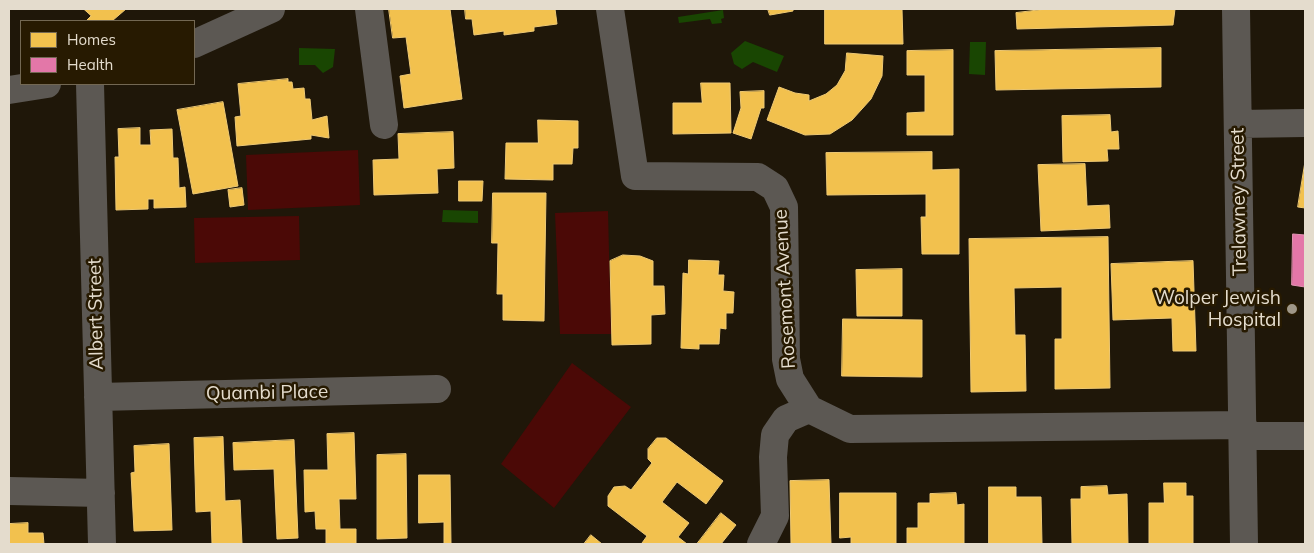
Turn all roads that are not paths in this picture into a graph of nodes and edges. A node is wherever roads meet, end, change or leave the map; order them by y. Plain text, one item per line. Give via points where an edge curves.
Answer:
1 (271, 9) edge
2 (369, 9) edge
3 (610, 9) edge
4 (1236, 9) edge
5 (195, 44) edge
6 (41, 85) edge
7 (90, 85) edge
8 (9, 90) edge
9 (1305, 123) edge
10 (1238, 124) junction
11 (384, 125) dead end
12 (437, 389) dead end
13 (98, 397) junction
14 (809, 409) junction
15 (1243, 430) junction
16 (1305, 436) edge
17 (9, 491) edge
18 (101, 493) junction
19 (102, 544) edge
20 (761, 544) edge
21 (1244, 544) edge

1 - 5 street
2 - 11 street
3 - 14 street, Rosemont Avenue via 635,176 758,176 775,188 784,207 786,359 790,379
4 - 10 street, Trelawney Street
6 - 8 street
7 - 13 street, Albert Street
9 - 10 street
10 - 15 street, Trelawney Street
12 - 13 street, Quambi Place
13 - 18 street, Albert Street
14 - 15 street via 850,429
14 - 20 street via 786,419 775,435 772,457 775,516
15 - 16 street
15 - 21 street, Trelawney Street
17 - 18 street
18 - 19 street, Albert Street

